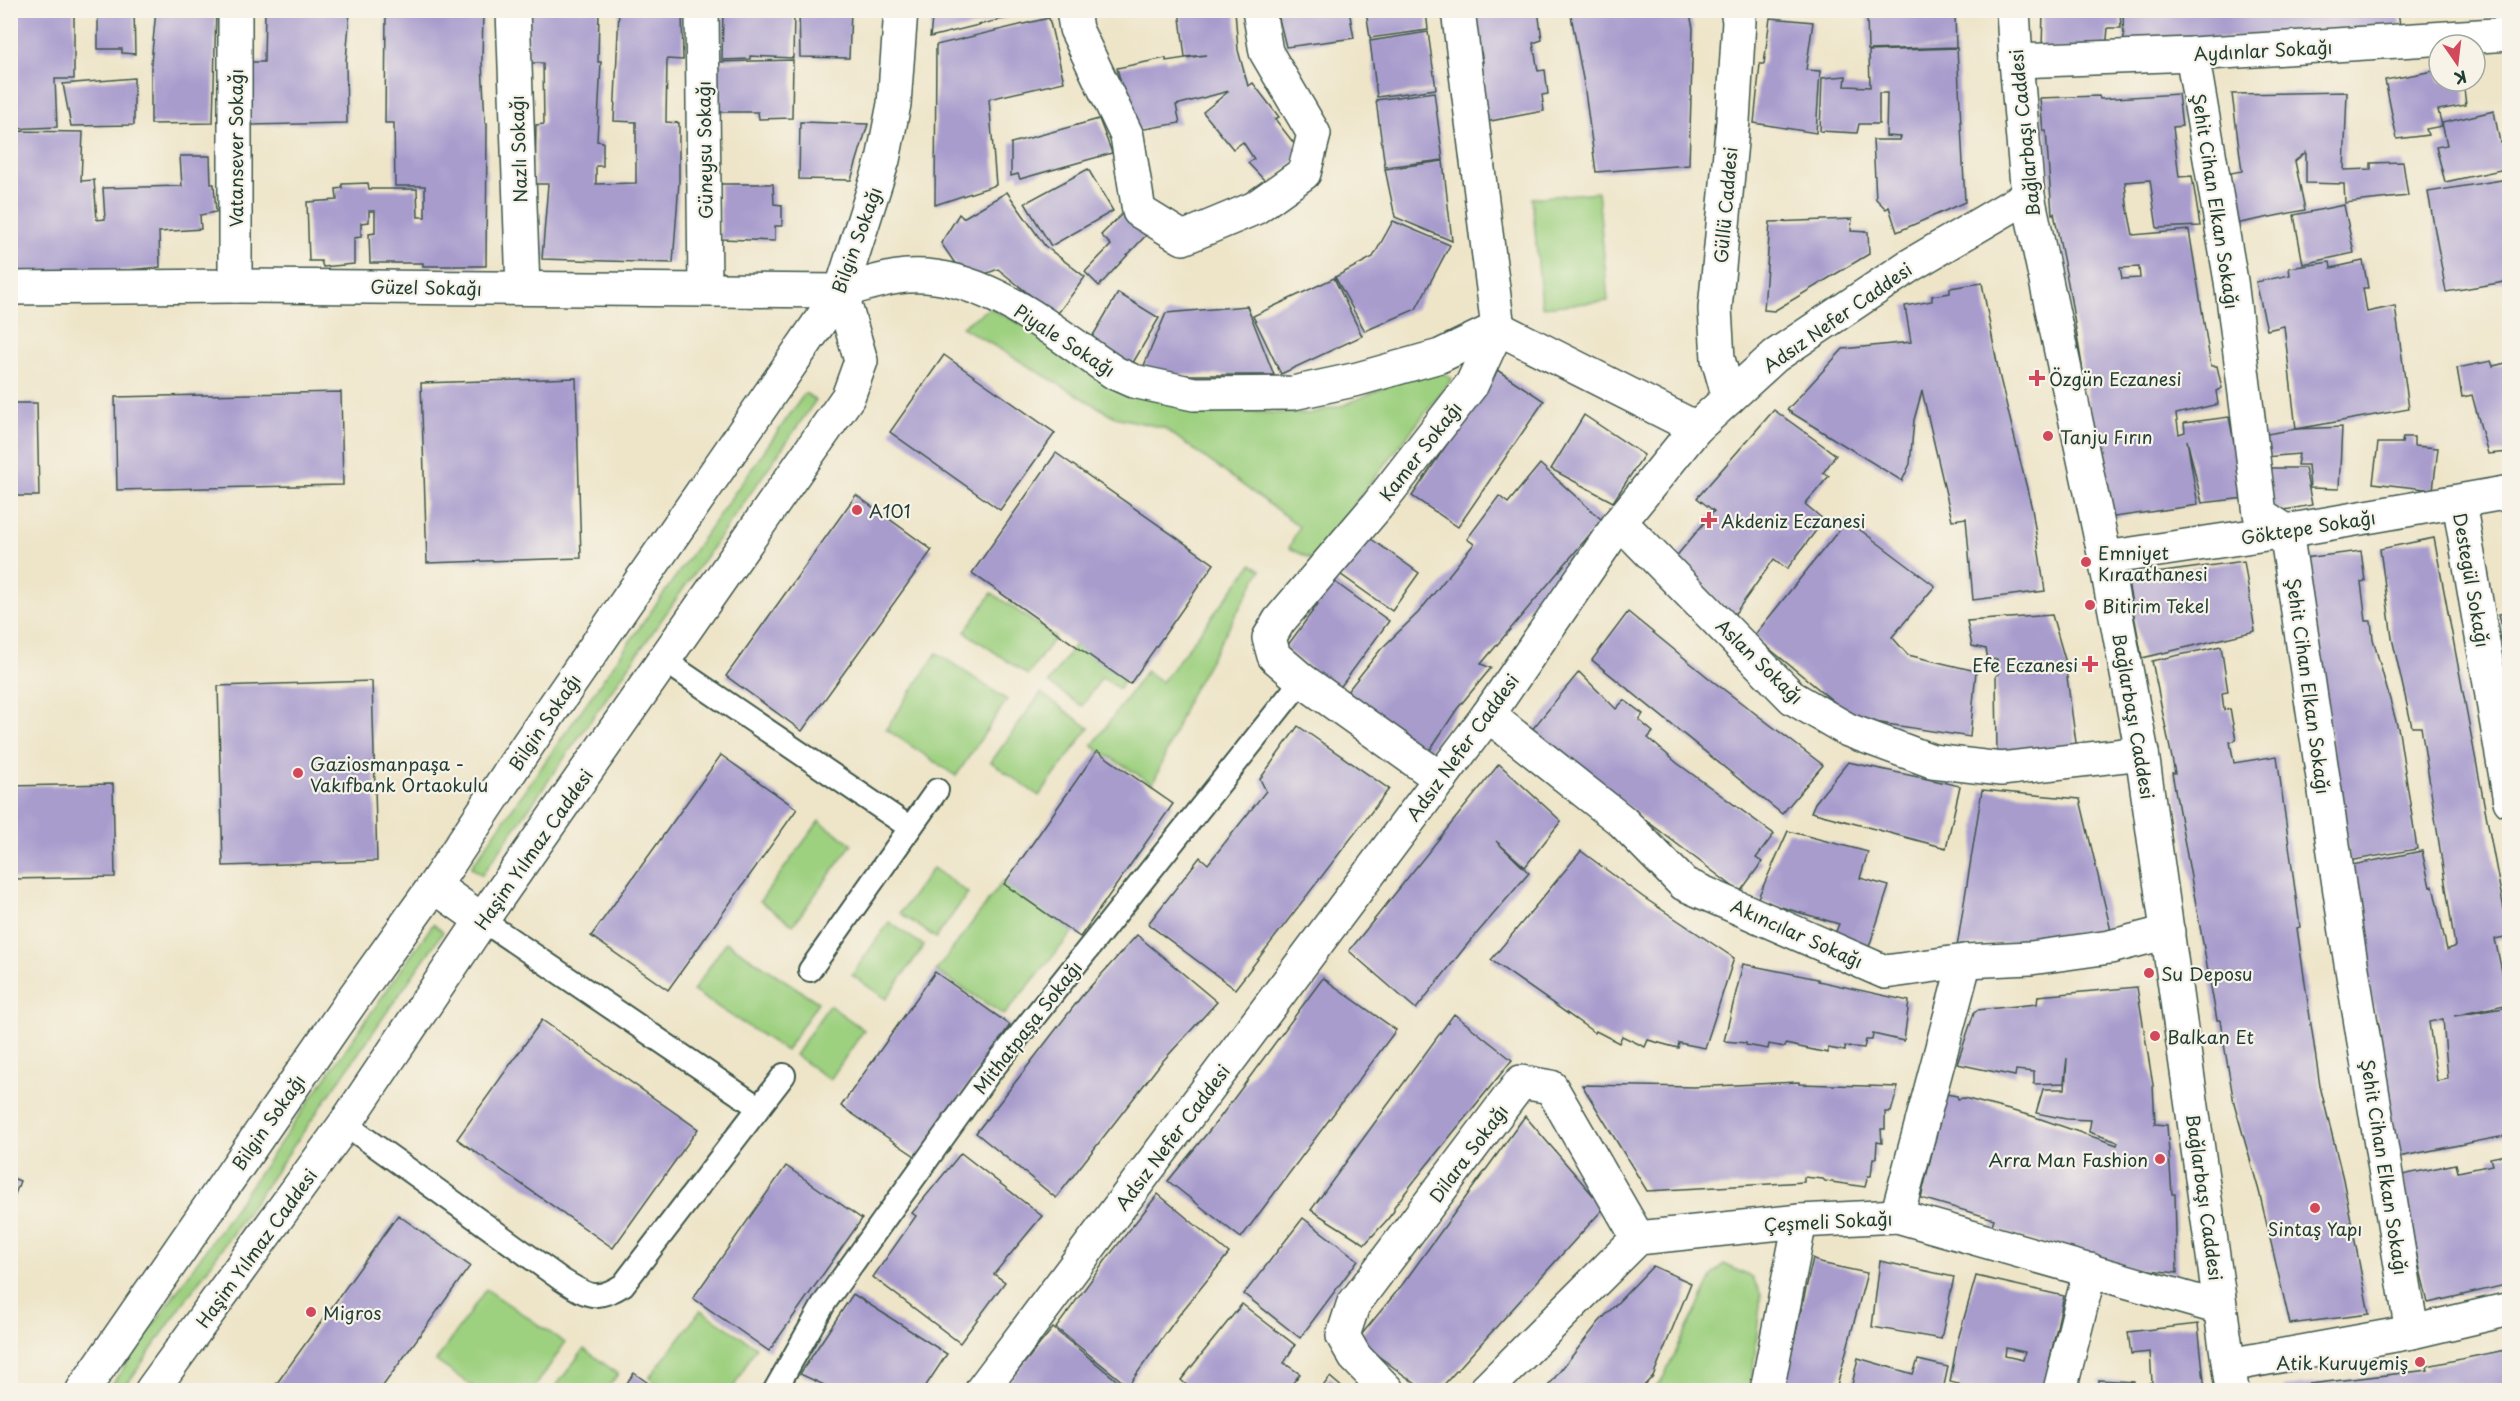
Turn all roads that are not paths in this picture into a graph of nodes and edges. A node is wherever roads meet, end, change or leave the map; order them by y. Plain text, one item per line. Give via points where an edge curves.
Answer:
1 (235, 10) edge
2 (513, 10) edge
3 (702, 10) edge
4 (901, 10) edge
5 (1073, 10) edge
6 (1259, 10) edge
7 (1458, 10) edge
8 (1737, 10) edge
9 (2013, 10) edge
10 (2510, 34) edge
11 (2192, 54) junction
12 (2016, 61) junction
13 (2028, 195) junction
14 (235, 286) junction
15 (10, 288) edge
16 (523, 288) junction
17 (705, 289) junction
18 (841, 291) junction
19 (1498, 328) junction
20 (1729, 398) junction
21 (1696, 429) junction
22 (2510, 492) edge
23 (2459, 502) junction
24 (1620, 522) junction
25 (2286, 531) junction
26 (2105, 558) junction
27 (666, 661) junction
28 (1302, 680) junction
29 (1488, 715) junction
30 (2142, 753) junction
31 (1441, 779) junction
32 (937, 790) dead end
33 (2510, 801) edge
34 (909, 827) junction
35 (434, 886) junction
36 (482, 920) junction
37 (2168, 932) junction
38 (1965, 961) junction
39 (810, 970) dead end
40 (784, 1076) dead end
41 (758, 1107) junction
42 (345, 1124) junction
43 (1897, 1216) junction
44 (1800, 1221) junction
45 (1638, 1238) junction
46 (2090, 1270) junction
47 (2220, 1308) junction
48 (2510, 1309) edge
49 (2412, 1332) junction
50 (2230, 1378) edge
51 (83, 1390) edge
52 (152, 1390) edge
53 (775, 1390) edge
54 (982, 1390) edge
55 (1387, 1390) edge
56 (1486, 1390) edge
57 (1767, 1390) edge
58 (2060, 1390) edge

1 - 14 street, Vatansever Sokağı
2 - 16 street, Nazlı Sokağı
3 - 17 street, Güneysu Sokağı
4 - 18 street, Bilgin Sokağı via 894,104 883,160
5 - 6 street via 1076,29 1127,136 1139,211 1183,238 1255,208 1304,173 1314,134 1266,52
7 - 19 street
8 - 20 street, Güllü Caddesi via 1733,121 1715,309 1718,359
9 - 12 street, Bağlarbaşı Caddesi
10 - 11 street, Aydınlar Sokağı
11 - 12 street, Aydınlar Sokağı
11 - 25 street, Şehit Cihan Elkan Sokağı via 2231,281 2260,514
12 - 13 street, Bağlarbaşı Caddesi
13 - 20 street, Adsız Nefer Caddesi via 1909,266 1774,356
13 - 26 street, Bağlarbaşı Caddesi
14 - 15 street, Güzel Sokağı
14 - 16 street, Güzel Sokağı
16 - 17 street, Güzel Sokağı
17 - 18 street, Güzel Sokağı
18 - 19 street, Piyale Sokağı via 906,276 947,277 1013,305 1115,373 1133,381 1194,394 1293,393 1440,356
18 - 27 street, Haşim Yılmaz Caddesi via 861,361 848,398
18 - 35 street, Bilgin Sokağı
19 - 21 street
19 - 28 street, Kamer Sokağı via 1472,384 1269,638 1274,656
20 - 21 street, Adsız Nefer Caddesi
21 - 24 street, Adsız Nefer Caddesi
22 - 23 street, Göktepe Sokağı
23 - 25 street, Göktepe Sokağı
23 - 33 street, Destegül Sokağı
24 - 29 street, Adsız Nefer Caddesi
24 - 30 street, Aslan Sokağı via 1793,698 1848,730 1932,761 2001,769
25 - 26 street, Göktepe Sokağı
25 - 49 street, Şehit Cihan Elkan Sokağı via 2348,945
26 - 30 street, Bağlarbaşı Caddesi
27 - 34 lane
27 - 36 street, Haşim Yılmaz Caddesi
28 - 31 street, Kamer Sokağı
28 - 53 lane, Mithatpaşa Sokağı via 987,1076 825,1302
29 - 31 street, Adsız Nefer Caddesi
29 - 38 street, Akıncılar Sokağı via 1622,821 1684,884 1885,972
30 - 37 street, Bağlarbaşı Caddesi
31 - 54 street, Adsız Nefer Caddesi
32 - 34 lane
34 - 39 lane
35 - 36 street
35 - 51 street, Bilgin Sokağı
36 - 41 lane
36 - 42 street, Haşim Yılmaz Caddesi
37 - 38 street, Akıncılar Sokağı via 2110,947 2031,958
37 - 47 street, Bağlarbaşı Caddesi
38 - 43 street
40 - 41 lane
41 - 42 lane via 623,1285 607,1295 585,1294 562,1280
42 - 52 street, Haşim Yılmaz Caddesi
43 - 44 street, Çeşmeli Sokağı
43 - 46 street, Çeşmeli Sokağı
44 - 45 street, Çeşmeli Sokağı
44 - 57 street
45 - 55 street, Dilara Sokağı via 1551,1087 1521,1082 1353,1305 1344,1336 1355,1357
45 - 56 street
46 - 47 street, Çeşmeli Sokağı
46 - 58 street
47 - 50 street, Bağlarbaşı Caddesi
48 - 49 street
49 - 50 street

